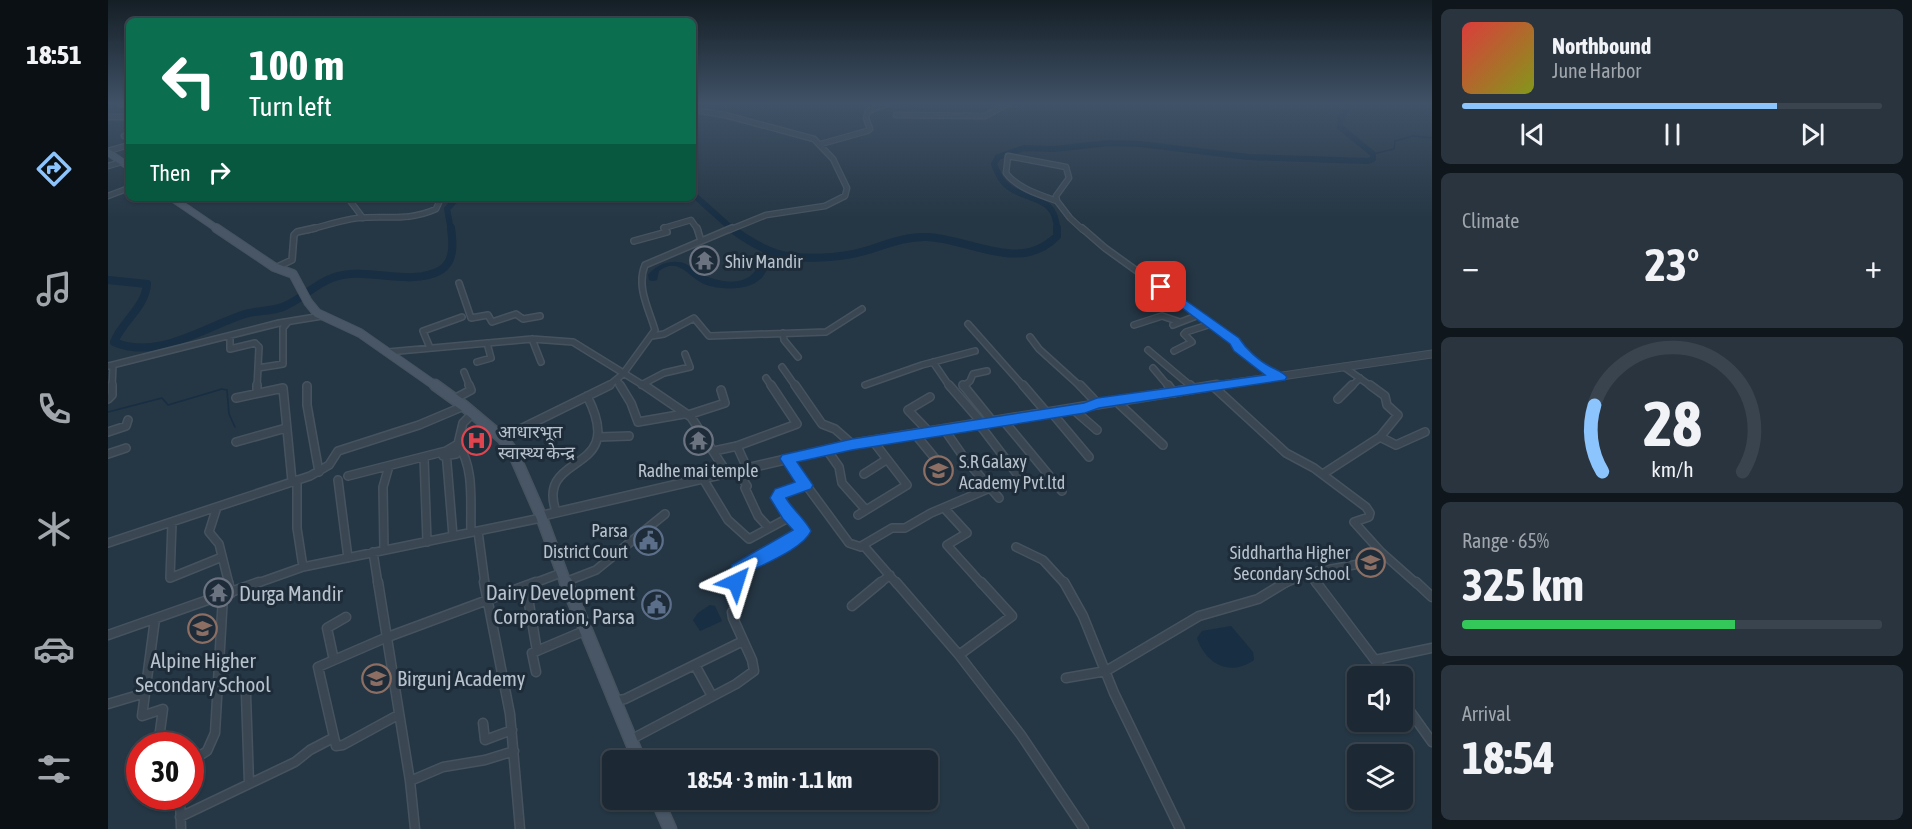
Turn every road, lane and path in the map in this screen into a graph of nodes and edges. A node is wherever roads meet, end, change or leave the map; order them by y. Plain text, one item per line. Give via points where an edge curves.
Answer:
1 (817, 142) edge
2 (830, 142) edge
3 (821, 144) junction
4 (126, 146) edge
5 (108, 151) edge
6 (122, 162) junction
7 (126, 165) edge
8 (108, 166) edge
9 (126, 189) edge
10 (108, 196) edge
11 (176, 201) edge
12 (350, 201) edge
13 (439, 201) edge
14 (1057, 201) junction
15 (363, 218) junction
16 (634, 241) dead end
17 (701, 241) junction
18 (275, 268) junction
19 (459, 283) dead end
20 (862, 309) dead end
21 (1199, 315) junction
22 (322, 316) junction
23 (540, 316) dead end
24 (462, 317) dead end
25 (288, 321) junction
26 (1180, 322) junction
27 (968, 324) dead end
28 (1211, 324) junction
29 (1134, 325) dead end
30 (1173, 325) dead end
31 (783, 333) junction
32 (230, 336) junction
33 (652, 336) junction
34 (1030, 337) dead end
35 (532, 339) junction
36 (488, 344) junction
37 (430, 348) junction
38 (1148, 350) dead end
39 (975, 351) dead end
40 (1174, 351) dead end
41 (387, 352) junction
42 (685, 354) dead end
43 (1432, 354) edge
44 (798, 357) dead end
45 (477, 362) dead end
46 (541, 362) dead end
47 (933, 362) junction
48 (111, 366) edge
49 (782, 366) dead end
50 (1344, 367) junction
51 (258, 368) junction
52 (1153, 368) dead end
53 (987, 371) dead end
54 (464, 372) dead end
55 (623, 374) junction
56 (1281, 377) junction
57 (766, 378) dead end
58 (1360, 378) junction
59 (617, 380) junction
60 (641, 385) junction
61 (865, 385) dead end
62 (307, 386) dead end
63 (1214, 387) junction
64 (721, 390) dead end
65 (1195, 390) junction
66 (257, 393) junction
67 (1174, 393) junction
68 (587, 396) junction
69 (930, 397) dead end
70 (236, 398) dead end
71 (108, 399) edge
72 (454, 399) junction
73 (1338, 399) dead end
74 (1116, 401) junction
75 (1097, 403) junction
76 (464, 406) junction
77 (1074, 410) junction
78 (1049, 413) junction
79 (473, 414) junction
80 (686, 415) junction
81 (128, 420) dead end
82 (1003, 420) junction
83 (993, 422) junction
84 (981, 424) junction
85 (286, 428) junction
86 (944, 429) junction
87 (1097, 430) dead end
88 (108, 432) edge
89 (929, 432) junction
90 (1425, 432) dead end
91 (915, 434) junction
92 (629, 436) dead end
93 (599, 437) junction
94 (1380, 437) junction
95 (502, 438) junction
96 (873, 441) junction
97 (236, 442) dead end
98 (852, 444) junction
99 (1163, 445) dead end
100 (737, 446) junction
101 (459, 447) junction
102 (126, 448) dead end
103 (827, 450) junction
104 (714, 451) junction
105 (108, 454) edge
106 (446, 454) junction
107 (424, 457) junction
108 (1089, 457) dead end
109 (787, 459) junction
110 (886, 460) junction
111 (938, 462) dead end
112 (388, 466) junction
113 (747, 468) junction
114 (736, 470) junction
115 (319, 472) junction
116 (727, 473) junction
117 (864, 474) dead end
118 (1323, 474) junction
119 (348, 476) dead end
120 (702, 477) junction
121 (338, 480) dead end
122 (294, 481) junction
123 (1024, 483) dead end
124 (806, 485) junction
125 (990, 488) junction
126 (1062, 491) dead end
127 (999, 498) dead end
128 (218, 507) junction
129 (945, 509) junction
130 (866, 510) junction
131 (556, 512) junction
132 (665, 514) dead end
133 (858, 515) dead end
134 (541, 517) junction
135 (790, 518) junction
136 (172, 523) junction
137 (769, 528) junction
138 (475, 531) junction
139 (453, 536) junction
140 (427, 542) junction
141 (108, 543) edge
142 (862, 545) junction
143 (1016, 547) dead end
144 (384, 550) junction
145 (373, 552) junction
146 (1382, 554) junction
147 (222, 556) junction
148 (348, 558) junction
149 (303, 567) junction
150 (1309, 573) junction
151 (890, 575) junction
152 (563, 578) junction
153 (526, 586) junction
154 (227, 595) junction
155 (1432, 597) edge
156 (487, 600) junction
157 (852, 606) dead end
158 (346, 617) dead end
159 (155, 619) junction
160 (584, 631) junction
161 (108, 635) edge
162 (385, 638) junction
163 (743, 641) junction
164 (1432, 648) edge
165 (537, 651) junction
166 (959, 655) junction
167 (336, 659) junction
168 (1375, 660) junction
169 (695, 665) junction
170 (1379, 666) edge
171 (1106, 671) junction
172 (536, 672) dead end
173 (1066, 678) dead end
174 (145, 693) junction
175 (246, 695) dead end
176 (712, 696) junction
177 (614, 701) junction
178 (108, 704) edge
179 (398, 714) junction
180 (1413, 715) edge
181 (483, 723) dead end
182 (512, 730) junction
183 (160, 732) edge
184 (333, 738) junction
185 (630, 740) junction
186 (1432, 742) edge
187 (634, 750) edge
188 (514, 751) junction
189 (204, 753) edge
190 (410, 782) junction
191 (249, 783) junction
192 (180, 810) edge
193 (661, 810) edge
194 (180, 817) junction
195 (181, 829) edge
196 (415, 829) edge
197 (520, 829) edge
198 (670, 829) edge
199 (1084, 829) edge
200 (1180, 829) edge

1 - 3 street
2 - 3 street
3 - 17 street via 842,172 848,186 844,196 800,212 756,218
4 - 5 street
5 - 6 main road
6 - 7 main road
6 - 8 street
9 - 10 street
11 - 18 main road
12 - 15 street
13 - 15 street via 432,212 394,219
14 - 14 street via 1032,192 1009,177 1008,156 1066,167 1069,178 1056,196
14 - 21 street via 1070,218 1106,248
15 - 18 street via 297,232 292,260
16 - 17 street via 691,220
17 - 33 street via 651,262 642,270 645,300 655,330
18 - 22 main road via 293,274 308,302
19 - 23 street via 471,318 488,315 492,322 516,314 523,319
20 - 31 street via 826,332
21 - 26 street
21 - 28 street
22 - 25 street
22 - 41 main road via 360,333
24 - 37 street via 423,331
25 - 32 street
25 - 51 street via 283,328 283,364
26 - 29 street via 1162,316
26 - 30 street
27 - 78 street
28 - 40 street via 1186,332 1192,342
28 - 56 street via 1264,369
31 - 33 street via 709,336 694,318
31 - 44 street
32 - 48 street
32 - 51 street via 230,349 255,343 259,351
33 - 55 street
34 - 75 street
35 - 36 street
35 - 46 street
35 - 55 street via 573,342
36 - 37 street
36 - 45 street via 491,357
37 - 41 street
38 - 65 street
39 - 47 street
41 - 72 main road
42 - 60 street via 690,367 664,373
43 - 50 street
47 - 61 street
47 - 84 street
48 - 71 street via 112,395
49 - 98 street via 822,424 835,429
50 - 56 street
50 - 58 street
51 - 66 street
52 - 67 street
53 - 83 street via 973,374 962,386
54 - 72 street via 471,390
55 - 59 street
55 - 60 street
56 - 63 street
57 - 100 street via 797,424
58 - 73 street
58 - 94 street via 1384,396 1398,415
59 - 68 street
59 - 80 street via 638,422
60 - 80 street
62 - 115 street
63 - 65 street
63 - 118 street via 1287,453
64 - 80 street via 724,403
65 - 67 street
66 - 70 street
66 - 85 street via 283,388
67 - 74 street
68 - 93 street via 598,415
68 - 95 street
69 - 89 street via 908,410
72 - 76 main road
74 - 75 street
74 - 99 street
75 - 77 street
76 - 79 main road
76 - 115 street via 338,451
77 - 78 street
77 - 87 street
78 - 82 street
78 - 108 street
79 - 95 main road
79 - 101 street via 463,423
80 - 104 street via 696,422
81 - 88 street via 126,426
82 - 83 street
82 - 126 street
83 - 84 street
84 - 86 street
84 - 123 street
85 - 97 street
85 - 122 street
86 - 89 street
86 - 125 street
89 - 91 street
90 - 94 street via 1396,446
91 - 96 street
91 - 111 street
92 - 93 street
93 - 131 street via 592,451 554,484 551,492
94 - 118 street
95 - 134 main road via 513,452
96 - 98 street
96 - 110 street
98 - 103 street
100 - 104 street
100 - 113 street
101 - 106 street
101 - 138 street via 469,468
102 - 105 street
103 - 109 street
103 - 130 street via 839,467 843,483
104 - 116 street
106 - 107 street
106 - 139 street
107 - 112 street
107 - 140 street
109 - 113 street
109 - 124 street
110 - 117 street
110 - 130 street via 907,486
112 - 119 street
112 - 144 street via 383,487
113 - 114 street
114 - 116 street
114 - 137 street via 747,486 758,516
115 - 122 street
116 - 120 street
118 - 146 street via 1366,507 1369,517 1354,522
120 - 131 street
120 - 137 street via 737,530 747,538
121 - 148 street
122 - 128 street
122 - 149 street
124 - 135 street via 777,498
124 - 142 street via 849,543
125 - 127 street
125 - 129 street
128 - 136 street
128 - 147 street via 209,532 219,544
129 - 142 street via 905,528 892,528
129 - 166 street via 967,533 947,545 1012,616
130 - 133 street
131 - 134 street
132 - 152 street via 597,570
134 - 138 street
134 - 152 main road
135 - 137 street
135 - 163 street via 804,531 738,570 731,588 739,604 732,612
136 - 141 street
136 - 147 street via 170,578
138 - 139 street
138 - 156 street
139 - 140 street
140 - 144 street
142 - 151 street
143 - 171 street via 1033,552 1056,572 1093,636
144 - 145 street
145 - 148 street
145 - 162 street
146 - 150 street via 1366,556 1365,562
146 - 155 street
147 - 154 street
148 - 149 street
149 - 154 street
150 - 168 street
150 - 171 street via 1276,586 1258,599 1199,616
151 - 157 street
151 - 166 street
152 - 153 street
152 - 160 main road
153 - 156 street
153 - 165 street
154 - 159 street
154 - 189 street via 217,669 215,733
156 - 162 street
156 - 182 street
158 - 167 street via 327,628
159 - 161 street
159 - 174 street
160 - 165 street
160 - 177 main road
162 - 167 street
162 - 179 street
163 - 169 street
163 - 176 street via 754,671
164 - 168 street
165 - 172 street via 532,653
166 - 199 street via 1021,735
167 - 184 street via 318,667
168 - 170 street
169 - 176 street
169 - 177 street
171 - 173 street
171 - 200 street
174 - 178 street
174 - 183 street via 142,716 163,709
175 - 191 street
176 - 185 street
177 - 185 main road
179 - 184 street via 343,745 336,746
179 - 190 street
180 - 186 street
181 - 182 street via 485,740
182 - 188 street
184 - 191 street via 295,762
185 - 187 main road
188 - 190 street via 443,767
188 - 197 street
190 - 196 street
191 - 194 street
192 - 194 street
193 - 198 main road
194 - 195 street

